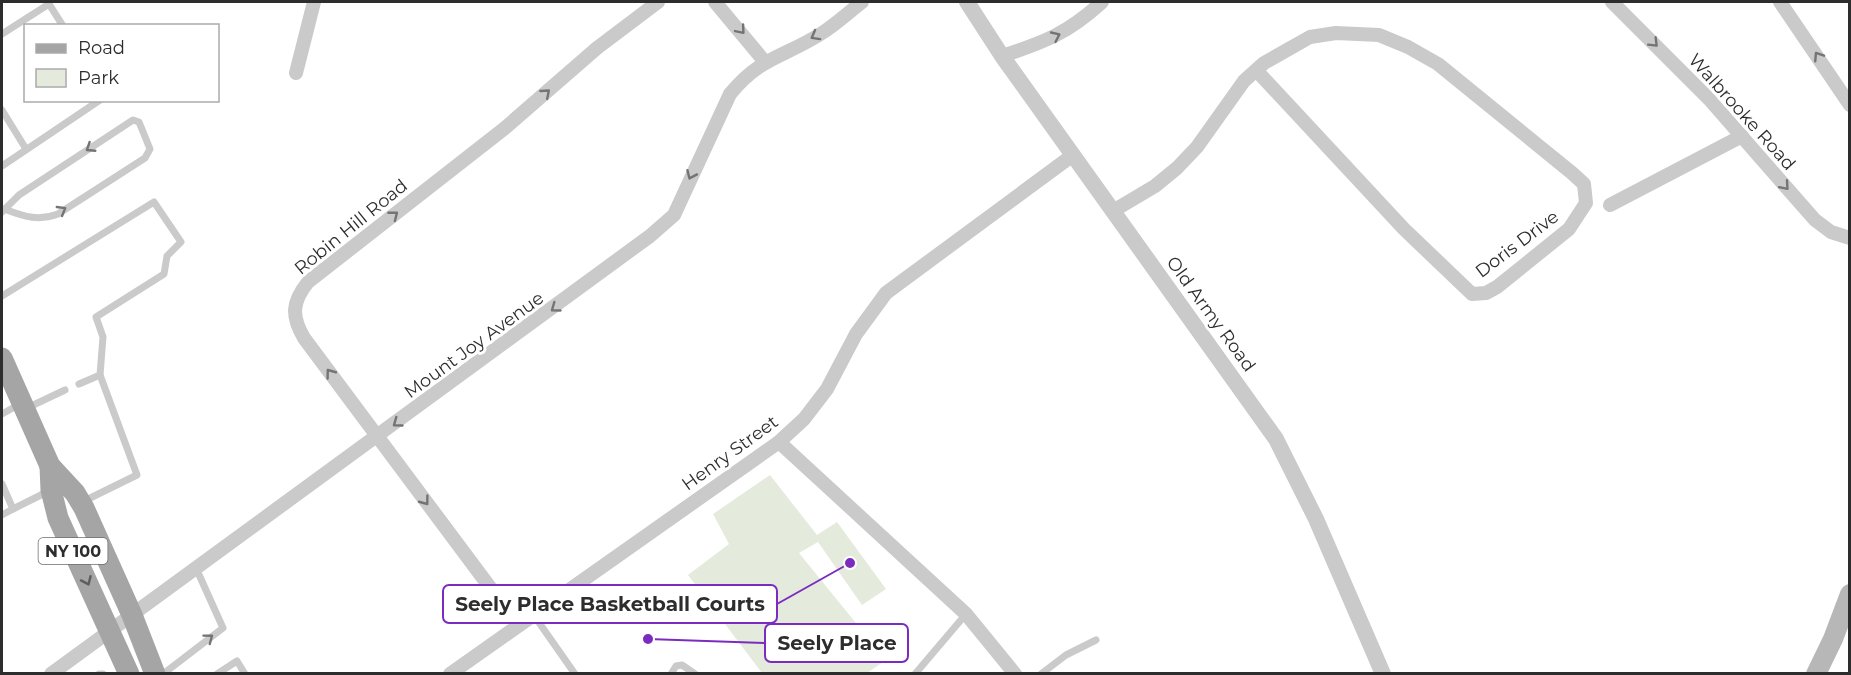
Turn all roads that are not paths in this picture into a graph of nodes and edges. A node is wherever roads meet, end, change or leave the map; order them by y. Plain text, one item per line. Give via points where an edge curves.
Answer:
1 (314, 2) edge
2 (658, 2) edge
3 (715, 2) edge
4 (862, 2) edge
5 (967, 2) edge
6 (1102, 2) edge
7 (1612, 2) edge
8 (1780, 2) edge
9 (62, 24) edge
10 (2, 34) edge
11 (1002, 56) junction
12 (765, 62) junction
13 (1256, 70) junction
14 (296, 74) dead end
15 (96, 102) edge
16 (1850, 105) edge
17 (2, 110) edge
18 (1742, 136) junction
19 (26, 149) junction
20 (1073, 155) junction
21 (2, 166) edge
22 (1610, 205) dead end
23 (4, 211) edge
24 (1113, 211) junction
25 (1850, 238) edge
26 (2, 296) edge
27 (2, 358) edge
28 (100, 375) junction
29 (79, 384) dead end
30 (65, 390) dead end
31 (23, 406) junction
32 (2, 414) edge
33 (378, 437) junction
34 (779, 442) junction
35 (50, 466) junction
36 (2, 484) edge
37 (51, 490) junction
38 (81, 502) junction
39 (13, 509) junction
40 (2, 514) edge
41 (196, 568) junction
42 (1850, 594) edge
43 (533, 614) junction
44 (966, 614) junction
45 (1850, 614) edge
46 (132, 615) junction
47 (518, 625) junction
48 (110, 631) junction
49 (1833, 639) junction
50 (1096, 640) dead end
51 (60, 671) edge
52 (129, 674) edge
53 (155, 674) edge
54 (163, 674) edge
55 (217, 674) edge
56 (245, 674) edge
57 (450, 674) edge
58 (575, 674) edge
59 (671, 674) edge
60 (695, 674) edge
61 (915, 674) edge
62 (1015, 674) edge
63 (1041, 674) edge
64 (1383, 674) edge
65 (1816, 674) edge

1 - 14 street
33 -> 2 street, Robin Hill Road via 296,324 293,308 297,294
3 -> 12 street
4 -> 12 street, Mount Joy Avenue via 821,34
5 - 11 street, Old Army Road
11 -> 6 street via 1063,33
7 -> 18 street, Walbrooke Road
16 -> 8 street
9 - 10 lane via 49,4
11 - 20 street, Old Army Road
12 -> 33 street, Mount Joy Avenue via 744,76 730,94 674,215 607,271
13 - 13 street, Doris Drive via 1310,37 1336,33 1379,35 1438,64 1584,184 1586,203 1569,229 1497,286 1472,294 1404,229
13 - 24 street, Doris Drive via 1176,168 1155,186
15 - 19 lane
17 - 19 lane
18 - 22 street
18 -> 25 street, Walbrooke Road via 1815,220
19 - 21 lane
20 - 24 street, Old Army Road
20 - 34 street, Henry Street via 886,293 856,334 827,389 804,419
23 -> 23 lane via 27,218 58,214 145,158 150,149 140,122 133,120 28,189
24 - 64 street, Old Army Road via 1276,439 1317,519
26 - 28 lane via 154,202 181,242 167,256 164,274 96,317 103,337
27 - 31 main road, NY 100
28 - 29 lane
28 - 38 lane via 137,475
30 - 31 lane
31 - 32 lane
31 - 35 main road, NY 100
33 - 41 street, Mount Joy Avenue
33 -> 47 street, Robin Hill Road
34 - 43 street, Henry Street
34 - 44 street
35 - 37 main road, NY 100
35 - 38 main road, NY 100
36 - 39 lane
37 - 39 lane
37 -> 48 main road, NY 100 via 58,518
38 - 46 main road, NY 100
39 - 40 lane
41 - 46 street, Mount Joy Avenue
54 -> 41 lane via 222,628
42 - 49 main road
43 - 47 street, Henry Street
43 - 58 lane
44 - 61 lane
44 - 62 street
45 - 49 main road
46 - 48 street, Mount Joy Avenue
46 - 53 main road, NY 100
47 - 57 street, Henry Street
48 - 51 street, Mount Joy Avenue
48 - 52 main road, NY 100
49 - 65 main road
50 - 63 lane via 1066,655
55 - 56 lane via 237,661
59 - 60 lane via 676,666 682,665

